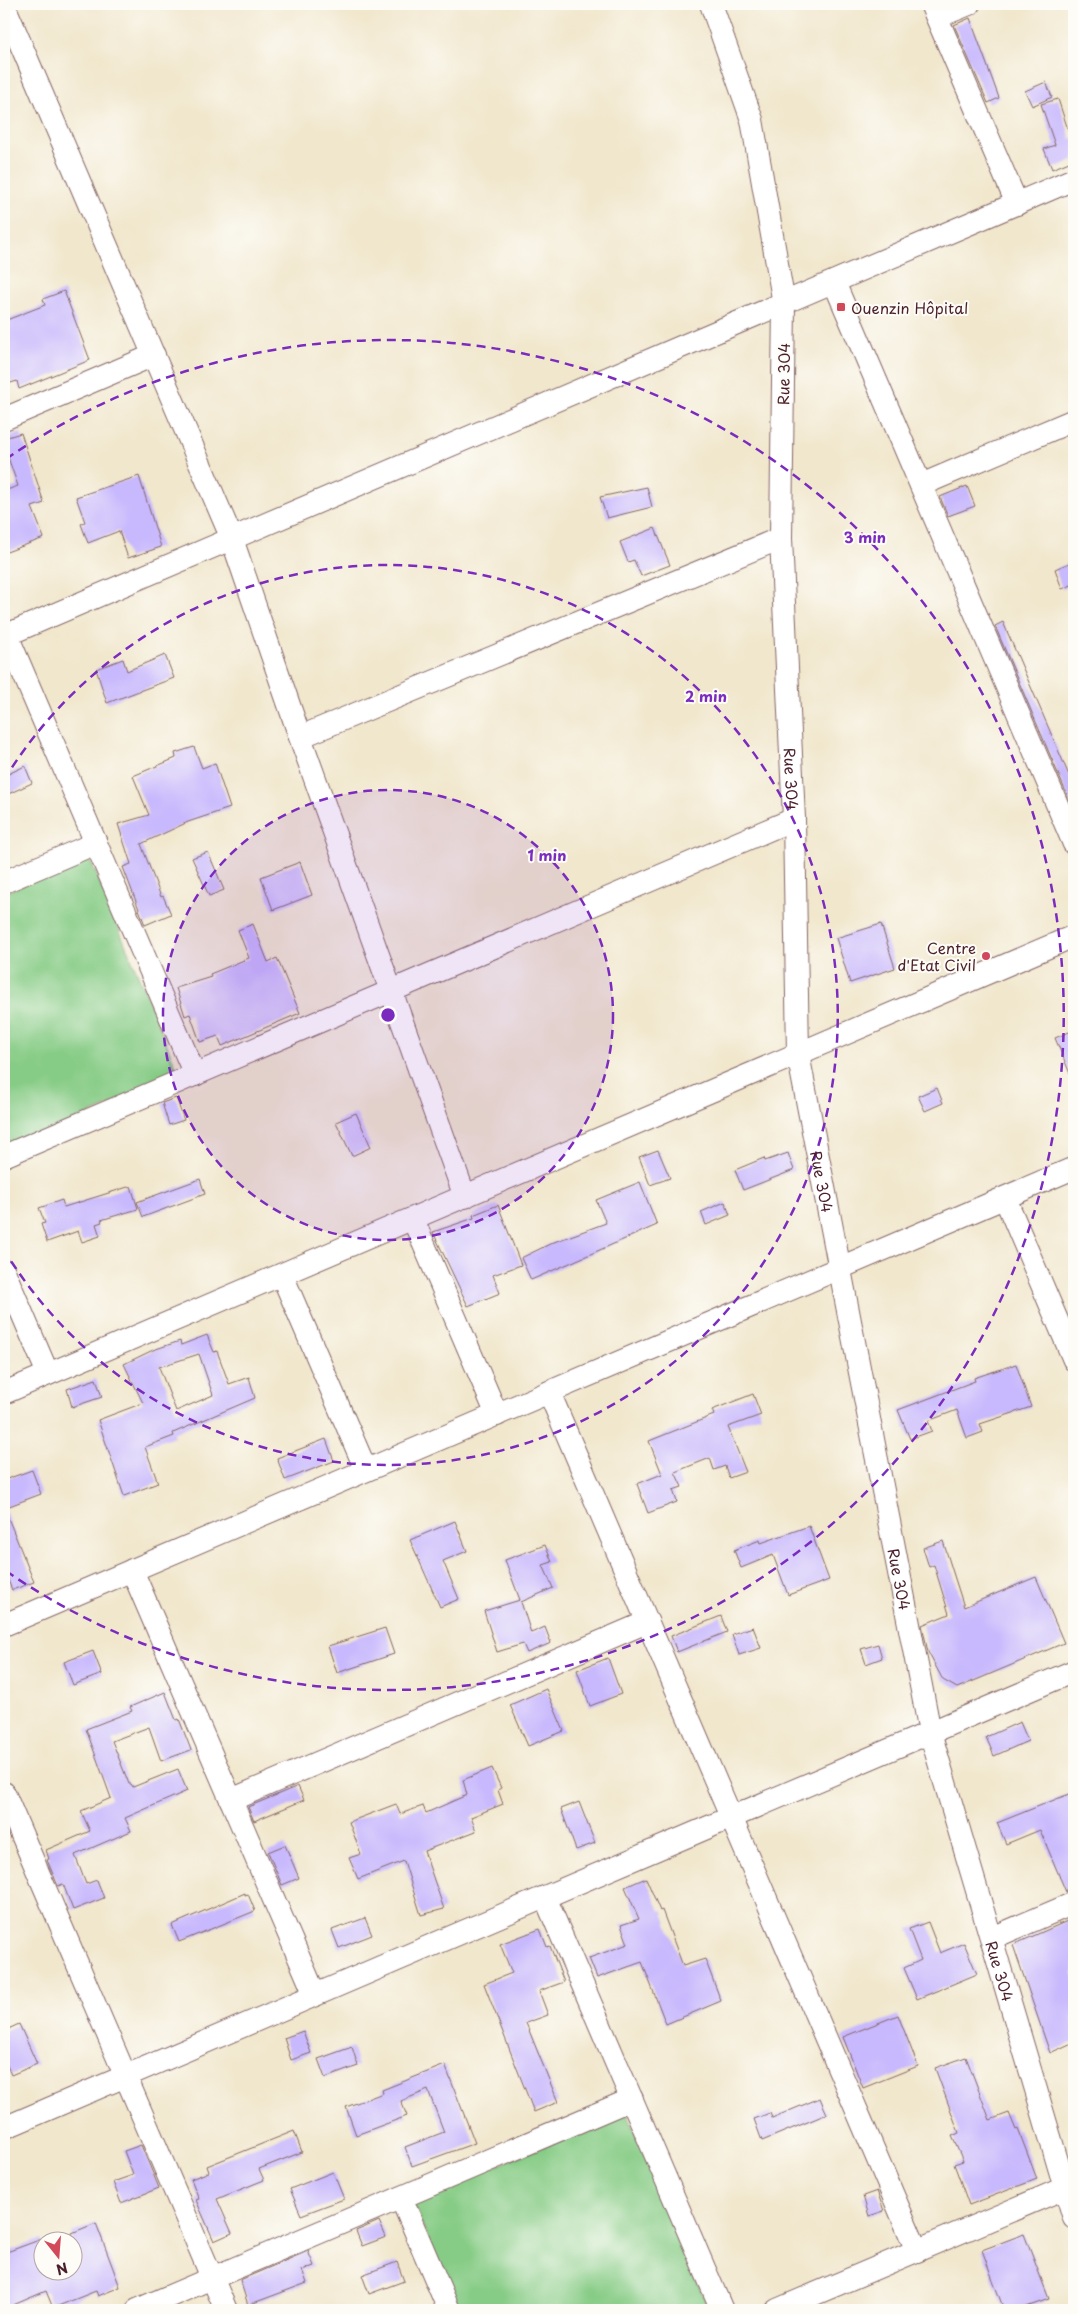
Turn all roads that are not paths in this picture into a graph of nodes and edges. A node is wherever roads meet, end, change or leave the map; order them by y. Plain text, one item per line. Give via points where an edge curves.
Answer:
1 (711, 4) edge
2 (969, 4) edge
3 (4, 5) edge
4 (934, 11) edge
5 (1074, 179) edge
6 (1017, 204) junction
7 (834, 282) junction
8 (784, 304) junction
9 (154, 355) junction
10 (4, 419) edge
11 (1074, 420) edge
12 (921, 485) junction
13 (781, 538) junction
14 (232, 539) junction
15 (5, 636) edge
16 (300, 737) junction
17 (794, 819) junction
18 (96, 843) junction
19 (1074, 844) edge
20 (4, 882) edge
21 (1074, 936) edge
22 (391, 991) junction
23 (798, 1054) junction
24 (195, 1075) junction
25 (4, 1156) edge
26 (1074, 1168) edge
27 (465, 1196) junction
28 (1004, 1198) junction
29 (413, 1219) junction
30 (840, 1268) junction
31 (4, 1271) edge
32 (282, 1275) junction
33 (1074, 1360) edge
34 (48, 1374) junction
35 (549, 1392) junction
36 (4, 1393) edge
37 (497, 1415) junction
38 (366, 1470) junction
39 (132, 1570) junction
40 (647, 1622) junction
41 (4, 1625) edge
42 (1074, 1671) edge
43 (930, 1732) junction
44 (4, 1793) edge
45 (231, 1800) junction
46 (731, 1818) junction
47 (545, 1897) junction
48 (1074, 1903) edge
49 (992, 1938) junction
50 (315, 1995) junction
51 (125, 2076) junction
52 (632, 2099) junction
53 (4, 2128) edge
54 (1070, 2186) edge
55 (401, 2198) junction
56 (1074, 2218) edge
57 (917, 2251) junction
58 (212, 2278) junction
59 (136, 2310) edge
60 (226, 2310) edge
61 (449, 2310) edge
62 (722, 2310) edge
63 (777, 2310) edge

1 - 8 street, Rue 304 via 752,120
2 - 4 street
3 - 9 street
4 - 6 street
5 - 6 street
6 - 7 street
7 - 8 street
7 - 12 street
8 - 13 street, Rue 304
8 - 14 street
9 - 10 street
9 - 14 street
11 - 12 street
12 - 19 street
13 - 16 street
13 - 17 street, Rue 304
14 - 15 street
14 - 16 street
15 - 18 street
16 - 22 street
17 - 22 street
17 - 23 street, Rue 304
18 - 20 street
18 - 24 street
21 - 23 street
22 - 24 street
22 - 27 street
23 - 27 street
23 - 30 street, Rue 304
24 - 25 street
26 - 28 street
27 - 29 street
28 - 30 street
28 - 33 street
29 - 32 street
29 - 37 street
30 - 35 street
30 - 43 street, Rue 304
31 - 34 street
32 - 34 street
32 - 38 street
34 - 36 street
35 - 37 street
35 - 40 street
37 - 38 street
38 - 39 street
39 - 41 street
39 - 45 street
40 - 45 street
40 - 46 street
42 - 43 street
43 - 46 street
43 - 49 street, Rue 304
44 - 51 street
45 - 50 street
46 - 47 street
46 - 57 street
47 - 50 street
47 - 52 street
48 - 49 street
49 - 54 street, Rue 304
50 - 51 street
51 - 53 street
51 - 58 street
52 - 55 street
52 - 62 street
54 - 56 street, Rue 304
54 - 57 street
55 - 58 street
55 - 61 street
57 - 63 street
58 - 59 street
58 - 60 street

